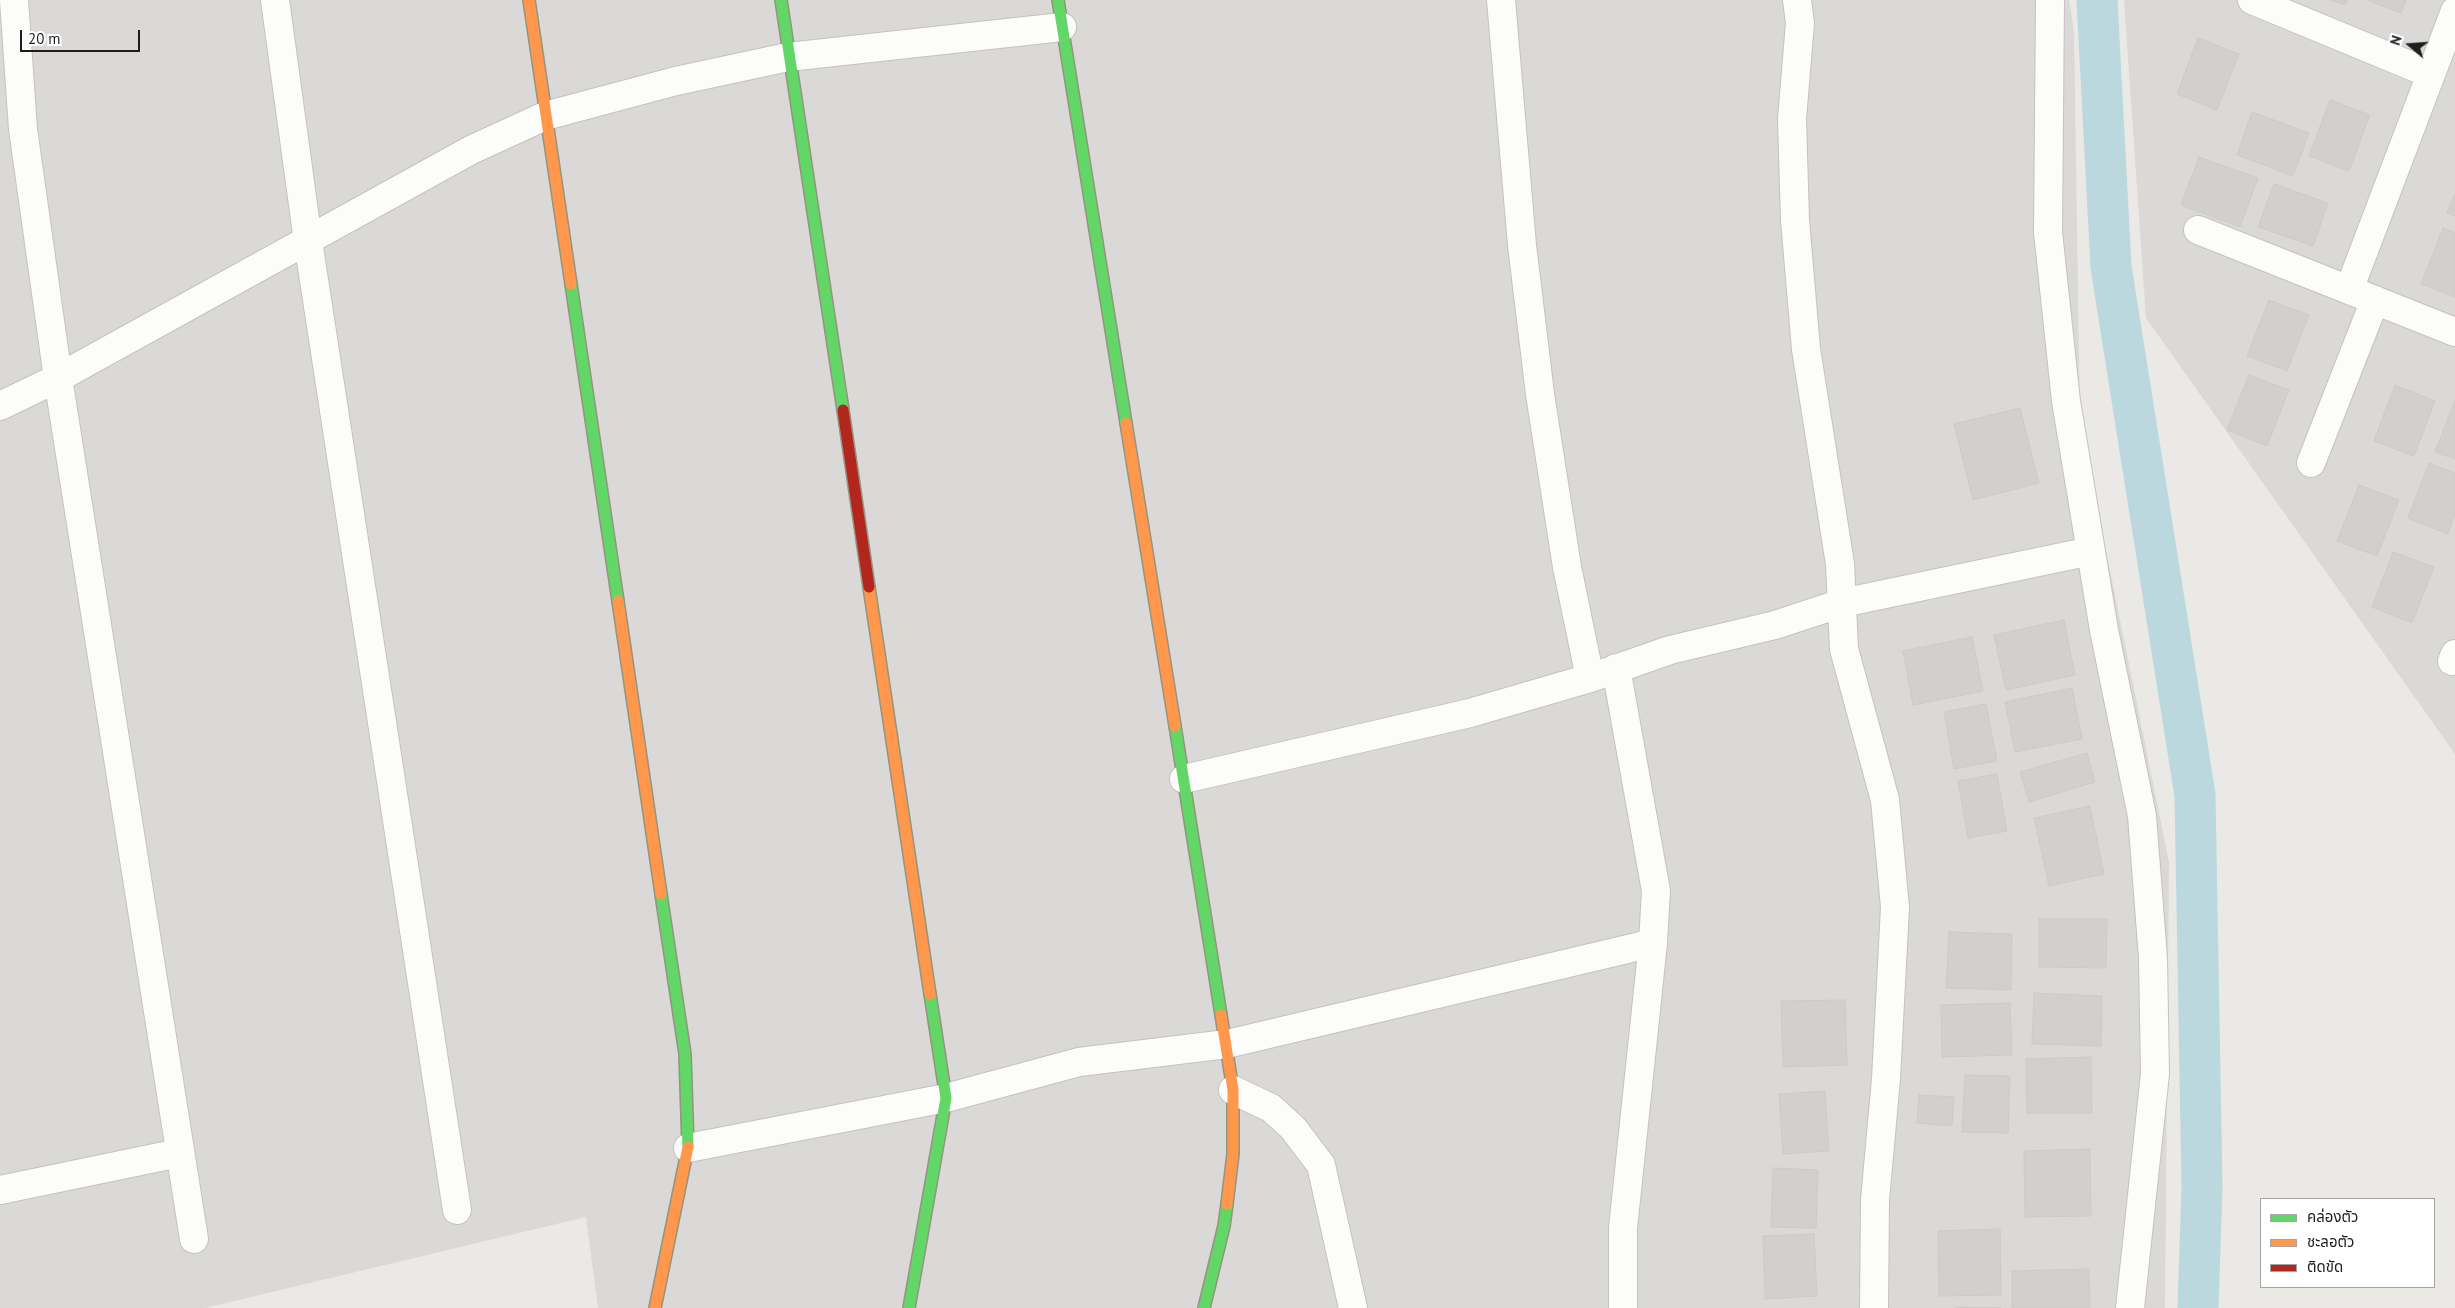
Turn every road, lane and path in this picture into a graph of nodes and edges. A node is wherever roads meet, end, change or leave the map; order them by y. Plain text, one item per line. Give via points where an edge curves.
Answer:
1 (14, 0) edge
2 (275, 0) edge
3 (529, 0) edge
4 (781, 0) edge
5 (1058, 0) edge
6 (1501, 0) edge
7 (1797, 0) edge
8 (2050, 0) edge
9 (2252, 0) edge
10 (2455, 11) edge
11 (1062, 26) junction
12 (788, 57) junction
13 (2431, 74) junction
14 (545, 116) junction
15 (2198, 230) dead end
16 (308, 241) junction
17 (2349, 290) junction
18 (2375, 300) junction
19 (2455, 332) edge
20 (58, 378) junction
21 (0, 406) edge
22 (2311, 463) dead end
23 (2091, 550) junction
24 (1842, 603) junction
25 (1616, 668) junction
26 (1590, 678) junction
27 (1184, 779) junction
28 (1653, 943) junction
29 (1227, 1044) junction
30 (1233, 1090) junction
31 (946, 1098) junction
32 (688, 1148) junction
33 (179, 1154) junction
34 (0, 1190) edge
35 (457, 1210) dead end
36 (194, 1238) dead end
37 (655, 1308) edge
38 (909, 1308) edge
39 (1204, 1308) edge
40 (1353, 1308) edge
41 (1623, 1308) edge
42 (1874, 1308) edge
43 (2130, 1308) edge

1 - 20 street via 23,129
2 - 16 street
3 - 14 street
4 - 12 street
5 - 11 street
6 - 26 street via 1522,245 1540,394 1567,568
7 - 24 street via 1800,23 1792,119 1795,220 1806,349 1840,564
8 - 23 street via 2048,232 2066,401
9 - 13 street
10 - 13 street
11 - 12 street
11 - 27 street
12 - 14 street via 676,81
12 - 31 street
13 - 17 street
14 - 16 street via 471,150
14 - 32 street via 685,1054
15 - 17 street
16 - 20 street
16 - 35 street
17 - 18 street
18 - 19 street
18 - 22 street
20 - 21 street
20 - 33 street
23 - 24 street
23 - 43 street via 2142,816 2153,958 2155,1074
24 - 25 street via 1775,625 1670,650
24 - 42 street via 1844,649 1885,800 1895,906 1886,1079 1875,1200
25 - 26 street
25 - 28 street via 1656,891
26 - 27 street via 1470,713
27 - 29 street
28 - 29 street
28 - 41 street via 1623,1228
29 - 30 street
29 - 31 street via 1079,1062
30 - 39 street via 1234,1154 1224,1226
30 - 40 street via 1271,1108 1293,1128 1321,1165
31 - 32 street
31 - 38 street
32 - 37 street
33 - 34 street
33 - 36 street

